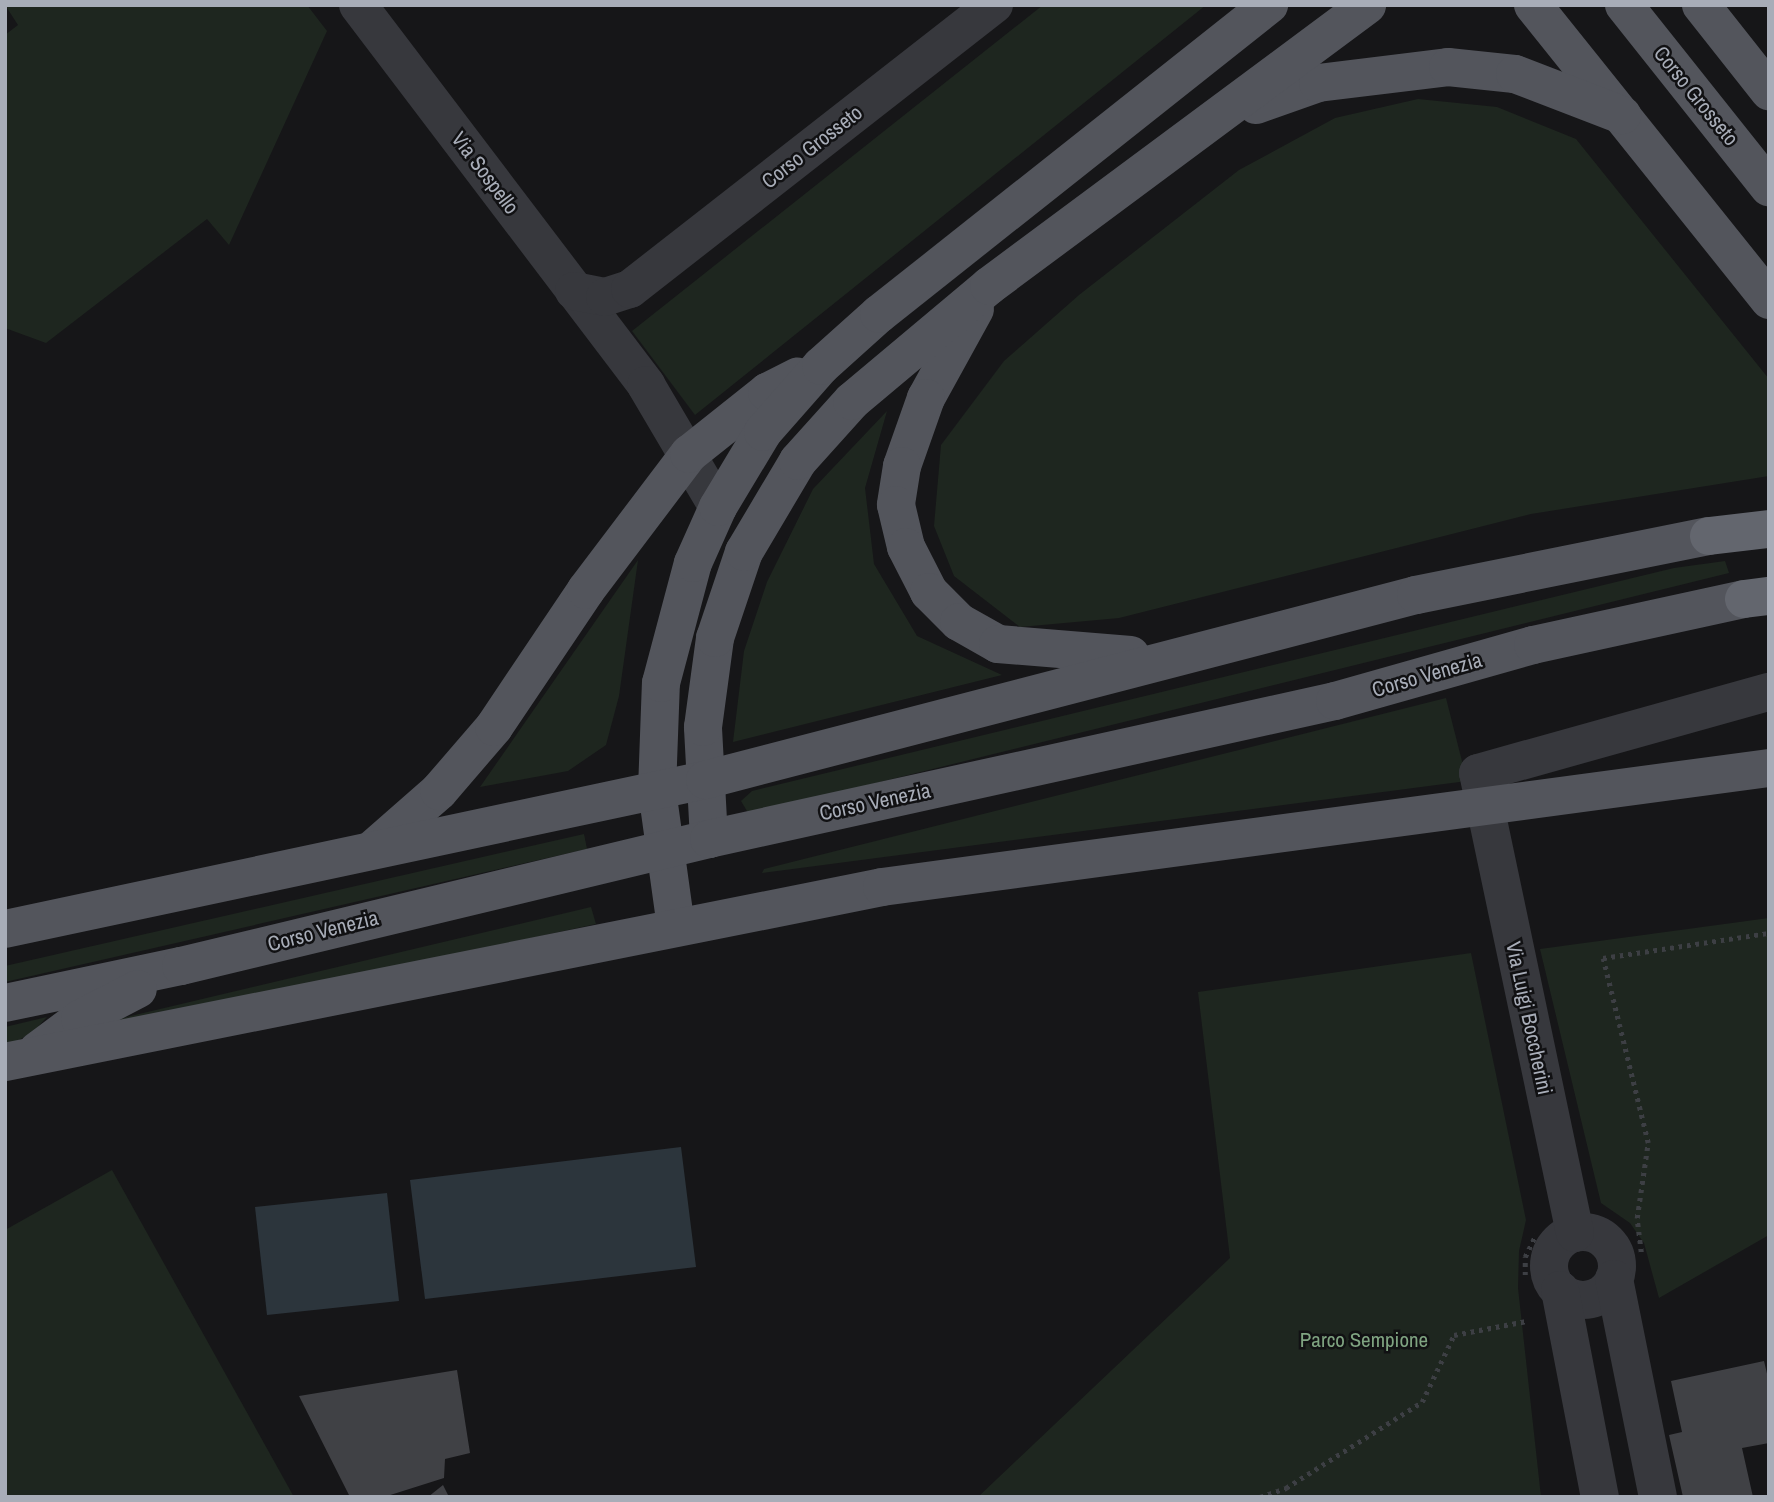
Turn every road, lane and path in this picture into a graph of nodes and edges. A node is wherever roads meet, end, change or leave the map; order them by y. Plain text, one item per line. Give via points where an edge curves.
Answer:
1 (358, 5) edge
2 (994, 5) edge
3 (1269, 5) edge
4 (1367, 5) edge
5 (1533, 5) edge
6 (1624, 5) edge
7 (1701, 5) edge
8 (1769, 91) edge
9 (1622, 115) junction
10 (1209, 125) junction
11 (1769, 187) edge
12 (989, 286) junction
13 (630, 289) junction
14 (574, 290) junction
15 (1769, 300) edge
16 (612, 341) junction
17 (821, 366) junction
18 (689, 454) junction
19 (718, 507) junction
20 (1769, 529) edge
21 (1709, 536) joint
22 (1756, 598) edge
23 (1182, 657) junction
24 (1769, 692) edge
25 (1769, 768) edge
26 (705, 780) junction
27 (657, 790) junction
28 (1483, 804) junction
29 (709, 839) junction
30 (665, 849) junction
31 (373, 850) junction
32 (676, 927) junction
33 (5, 929) edge
34 (1769, 933) edge
35 (181, 966) junction
36 (5, 1003) edge
37 (18, 1059) edge
38 (1637, 1218) dead end
39 (1575, 1233) junction
40 (1614, 1279) junction
41 (1560, 1290) junction
42 (1527, 1321) dead end
43 (1260, 1497) edge
44 (1600, 1497) edge
45 (1658, 1497) edge

1 - 14 street, Via Sospello
2 - 13 street, Corso Grosseto
3 - 17 main road via 879,314
4 - 10 main road
5 - 9 main road
6 - 11 main road, Corso Grosseto
7 - 8 main road
9 - 10 main road via 1515,74 1448,67 1318,83
9 - 15 main road
10 - 12 main road
12 - 23 main road via 926,398 902,466 896,505 906,547 923,581 959,622 999,643 1070,653
12 - 26 main road via 852,401 798,461 744,552 705,685
13 - 14 street, Corso Grosseto via 605,297
13 - 16 street, Corso Grosseto via 617,313
14 - 16 street, Via Sospello
16 - 18 street, Via Sospello
17 - 18 main road via 766,392
17 - 19 main road via 763,432
18 - 19 street, Via Sospello
18 - 31 main road via 586,590 494,727 439,791
19 - 27 main road via 693,563 661,683
20 - 21 highway
21 - 23 main road via 1416,594
22 - 29 main road, Corso Venezia via 1533,645 1335,701
23 - 26 main road
24 - 28 street, Via Luigi Boccherini via 1478,774
25 - 28 main road
26 - 27 main road
26 - 29 main road
27 - 30 main road
27 - 31 main road
28 - 32 main road via 882,887
28 - 39 street, Via Luigi Boccherini
29 - 30 main road, Corso Venezia
30 - 32 main road
30 - 35 main road, Corso Venezia
31 - 33 main road
32 - 37 main road
34 - 38 path via 1603,958 1648,1143
35 - 36 main road, Corso Venezia
35 - 37 main road via 80,1019
39 - 40 street via 1595,1235 1611,1248
39 - 41 street via 1557,1243 1549,1262
40 - 41 street via 1602,1293 1585,1299
40 - 45 street
41 - 44 street
42 - 43 path via 1454,1335 1422,1402 1286,1488

